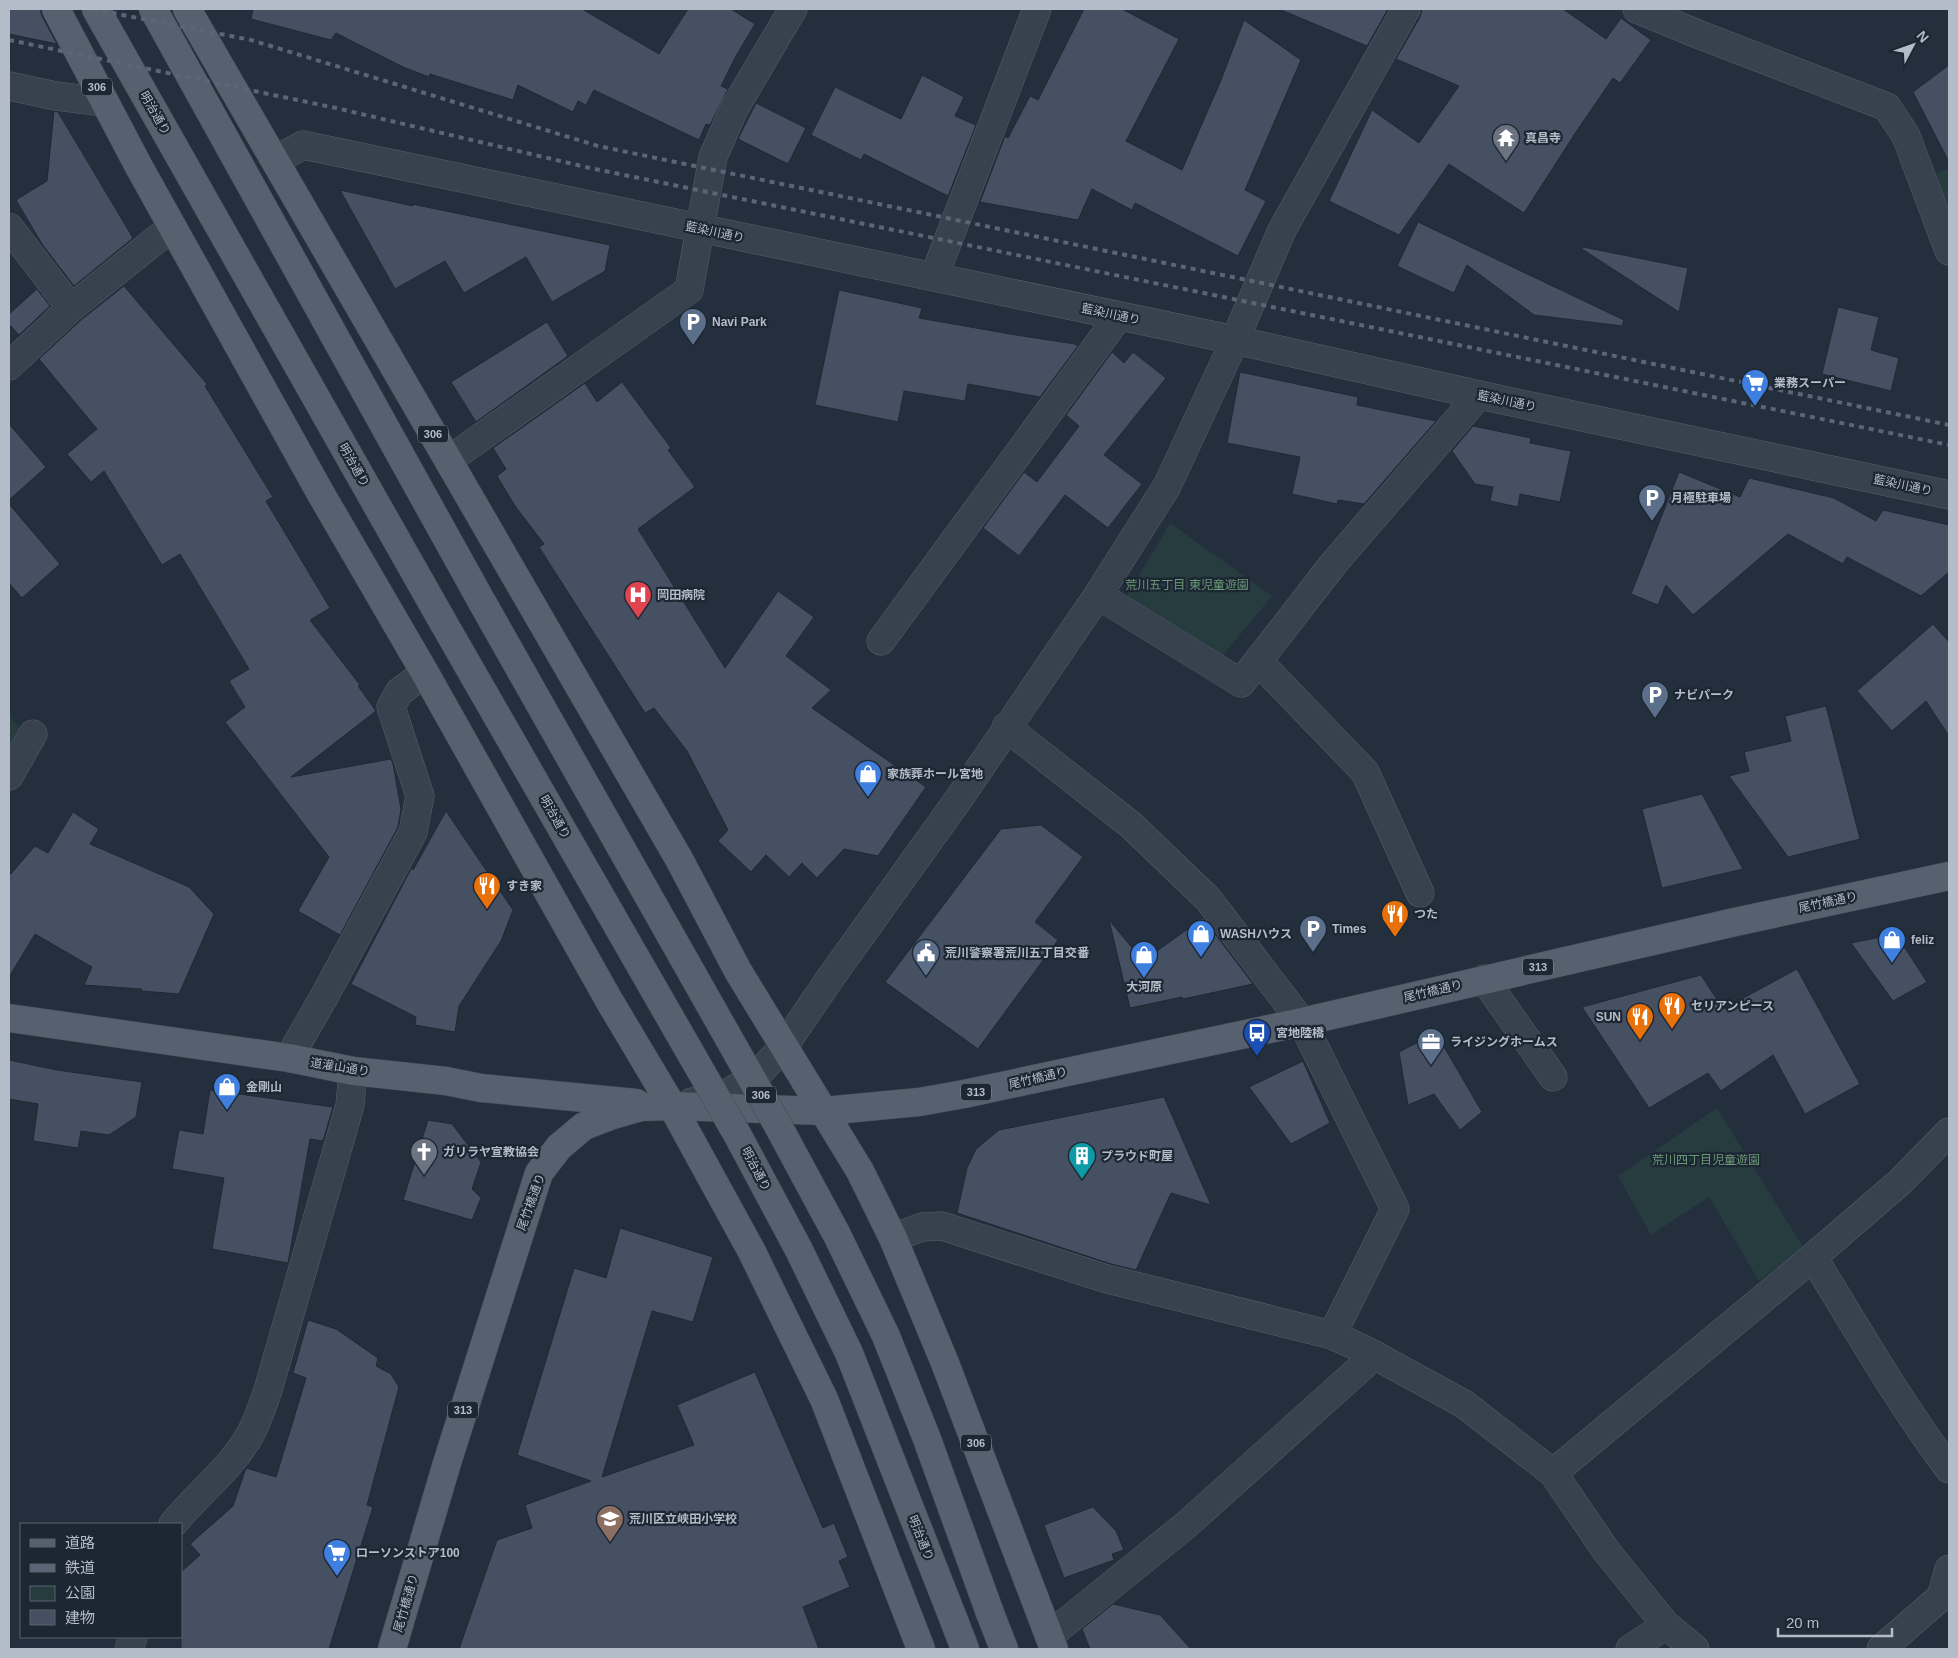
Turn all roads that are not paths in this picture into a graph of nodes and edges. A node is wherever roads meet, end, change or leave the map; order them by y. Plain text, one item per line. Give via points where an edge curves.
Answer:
1 (56, 9) edge
2 (96, 9) edge
3 (153, 9) edge
4 (187, 9) edge
5 (793, 9) edge
6 (1037, 9) edge
7 (1406, 9) edge
8 (1637, 9) edge
9 (9, 86) edge
10 (104, 102) junction
11 (276, 160) junction
12 (9, 227) edge
13 (172, 228) junction
14 (699, 229) junction
15 (1949, 251) edge
16 (934, 277) junction
17 (71, 308) junction
18 (1119, 316) junction
19 (1235, 340) junction
20 (9, 366) edge
21 (1479, 395) junction
22 (448, 460) junction
23 (1949, 495) edge
24 (1098, 594) junction
25 (881, 641) dead end
26 (1258, 661) junction
27 (425, 673) junction
28 (1006, 727) junction
29 (34, 734) dead end
30 (9, 776) edge
31 (1949, 876) edge
32 (1420, 893) dead end
33 (1484, 979) junction
34 (9, 1018) edge
35 (1302, 1022) junction
36 (784, 1046) junction
37 (288, 1058) junction
38 (353, 1071) junction
39 (1553, 1077) dead end
40 (672, 1106) junction
41 (824, 1111) junction
42 (1949, 1132) edge
43 (893, 1238) junction
44 (1814, 1257) junction
45 (1332, 1335) junction
46 (1375, 1355) junction
47 (1949, 1469) edge
48 (1553, 1473) junction
49 (174, 1523) edge
50 (1949, 1569) edge
51 (1666, 1625) junction
52 (1051, 1642) edge
53 (392, 1649) edge
54 (921, 1649) edge
55 (965, 1649) edge
56 (1004, 1649) edge
57 (1630, 1649) edge
58 (1695, 1649) edge
59 (1881, 1649) edge

1 - 10 main road, 306
2 - 55 main road, 明治通り, bridge via 737,1134 799,1250 849,1354
3 - 56 main road, 306, bridge via 838,1235 886,1336
4 - 11 main road, 306
5 - 14 street via 734,109 713,157
6 - 16 street
7 - 19 street via 1282,230
8 - 15 street via 1886,106 1906,136
9 - 10 street
10 - 13 main road, 306
11 - 14 street, 藍染川通り via 303,145
11 - 22 main road, 306
12 - 17 street
13 - 17 street
13 - 27 main road, 306
14 - 16 street, 藍染川通り
14 - 22 street via 689,290
16 - 18 street, 藍染川通り
17 - 20 street
18 - 19 street, 藍染川通り
18 - 25 street
19 - 21 street, 藍染川通り
19 - 24 street via 1167,486
21 - 23 street, 藍染川通り
21 - 26 street via 1334,563
22 - 36 main road, 306 via 679,859 738,971
24 - 26 street via 1241,684
24 - 28 street
26 - 32 street via 1366,772
27 - 37 street via 399,692 391,707 420,796 413,832
27 - 40 main road, 306
28 - 35 street via 1131,825 1208,899
28 - 36 street
29 - 30 street
31 - 33 main road, 尾竹橋通り / 313
33 - 35 main road, 尾竹橋通り / 313
33 - 39 street
34 - 37 main road, 道灌山通り
35 - 41 main road, 尾竹橋通り / 313 via 964,1094 919,1102
35 - 45 street via 1395,1209
36 - 40 street via 758,1074 724,1096
36 - 41 main road, 306
37 - 38 main road, 道灌山通り
38 - 40 main road, 道灌山通り via 481,1088
38 - 49 street via 347,1114 268,1390 251,1433 230,1463
40 - 41 main road, 尾竹橋通り / 313
40 - 53 main road, 尾竹橋通り / 313 via 641,1107 584,1126 559,1147 539,1173
40 - 54 main road, 306 via 751,1250 824,1399
41 - 43 main road, 306 via 860,1170
42 - 44 street via 1900,1182
43 - 45 street via 922,1227 942,1226 1107,1279
43 - 52 main road, 306 via 945,1363
44 - 47 street via 1881,1367
44 - 48 street
45 - 46 street
46 - 48 street via 1464,1404
46 - 52 street
48 - 51 street via 1608,1552
50 - 59 street via 1941,1597
51 - 57 street
51 - 58 street

